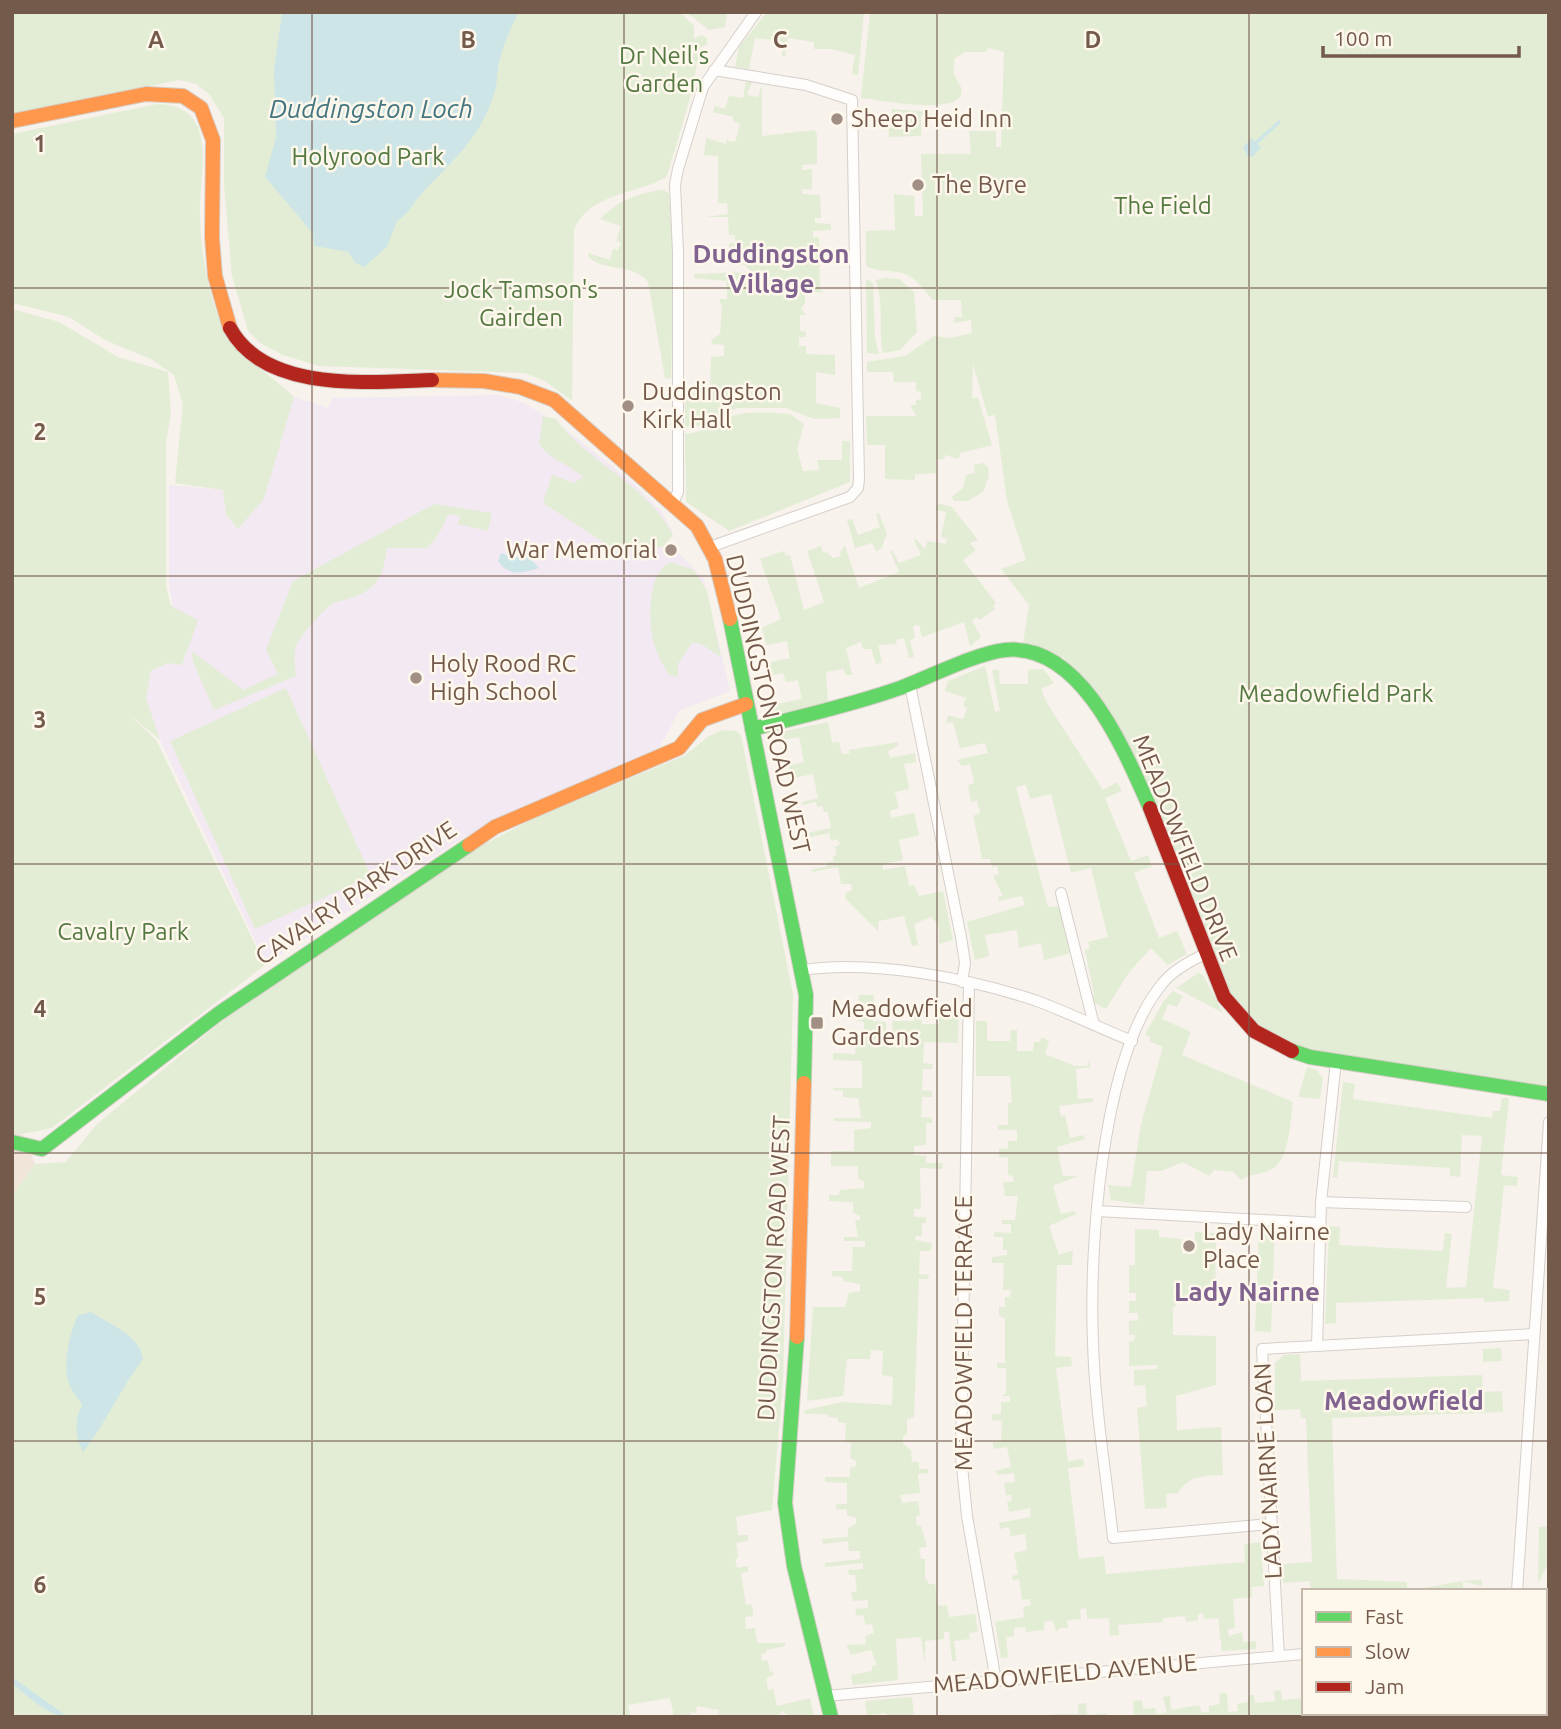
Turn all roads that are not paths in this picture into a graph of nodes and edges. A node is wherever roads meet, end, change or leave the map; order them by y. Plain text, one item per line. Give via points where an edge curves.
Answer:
1 (756, 12) edge
2 (714, 70) junction
3 (12, 121) edge
4 (673, 503) junction
5 (710, 547) junction
6 (910, 685) junction
7 (746, 704) junction
8 (752, 729) junction
9 (1061, 894) dead end
10 (1205, 954) junction
11 (803, 970) junction
12 (966, 982) junction
13 (1094, 1024) junction
14 (1132, 1041) junction
15 (1336, 1061) junction
16 (1549, 1094) edge
17 (1549, 1122) edge
18 (12, 1142) edge
19 (1321, 1202) junction
20 (1466, 1207) dead end
21 (1097, 1211) junction
22 (1319, 1223) junction
23 (1537, 1291) junction
24 (1549, 1292) edge
25 (1534, 1334) junction
26 (1317, 1346) junction
27 (1270, 1524) junction
28 (1517, 1589) edge
29 (1302, 1654) edge
30 (1279, 1656) junction
31 (996, 1681) junction
32 (826, 1696) junction
33 (831, 1717) edge

1 - 2 street
2 - 4 street via 698,100 675,185 678,492
2 - 5 street via 806,85 852,100 859,480 850,497
3 - 4 street, DUDDINGSTON ROAD WEST via 146,94 168,93 195,102 209,123 213,141 212,238 222,299 229,324 247,351 319,380 489,382 539,392
4 - 5 street, DUDDINGSTON ROAD WEST via 697,526
5 - 7 street, DUDDINGSTON ROAD WEST via 727,604
6 - 8 street, MEADOWFIELD DRIVE via 842,708
6 - 10 street, MEADOWFIELD DRIVE via 1005,649 1035,654 1065,669 1096,707 1132,767
6 - 12 street, MEADOWFIELD TERRACE
7 - 8 street, DUDDINGSTON ROAD WEST
7 - 18 street, CAVALRY PARK DRIVE via 702,720 679,748 495,827 218,1014 42,1149
8 - 11 street, DUDDINGSTON ROAD WEST
9 - 13 street
10 - 14 street via 1162,983
10 - 15 street, MEADOWFIELD DRIVE via 1228,1005 1252,1030 1284,1049
11 - 12 street via 879,970
11 - 32 street, DUDDINGSTON ROAD WEST via 806,1009 796,1364 785,1503 794,1566
12 - 13 street via 1034,1000
12 - 31 street, MEADOWFIELD TERRACE via 961,1456
13 - 14 street
14 - 21 street via 1106,1139
15 - 16 street, MEADOWFIELD DRIVE
15 - 19 street
17 - 23 street
19 - 20 street
19 - 22 street
21 - 22 street
21 - 27 street via 1094,1359 1113,1538
22 - 26 street
23 - 24 street
23 - 25 street
25 - 26 street, LADY NAIRNE LOAN
25 - 28 street
26 - 27 street, LADY NAIRNE LOAN via 1262,1349
27 - 30 street, LADY NAIRNE LOAN
29 - 30 street, MEADOWFIELD AVENUE
30 - 31 street, MEADOWFIELD AVENUE
31 - 32 street, MEADOWFIELD AVENUE
32 - 33 street, DUDDINGSTON ROAD WEST

